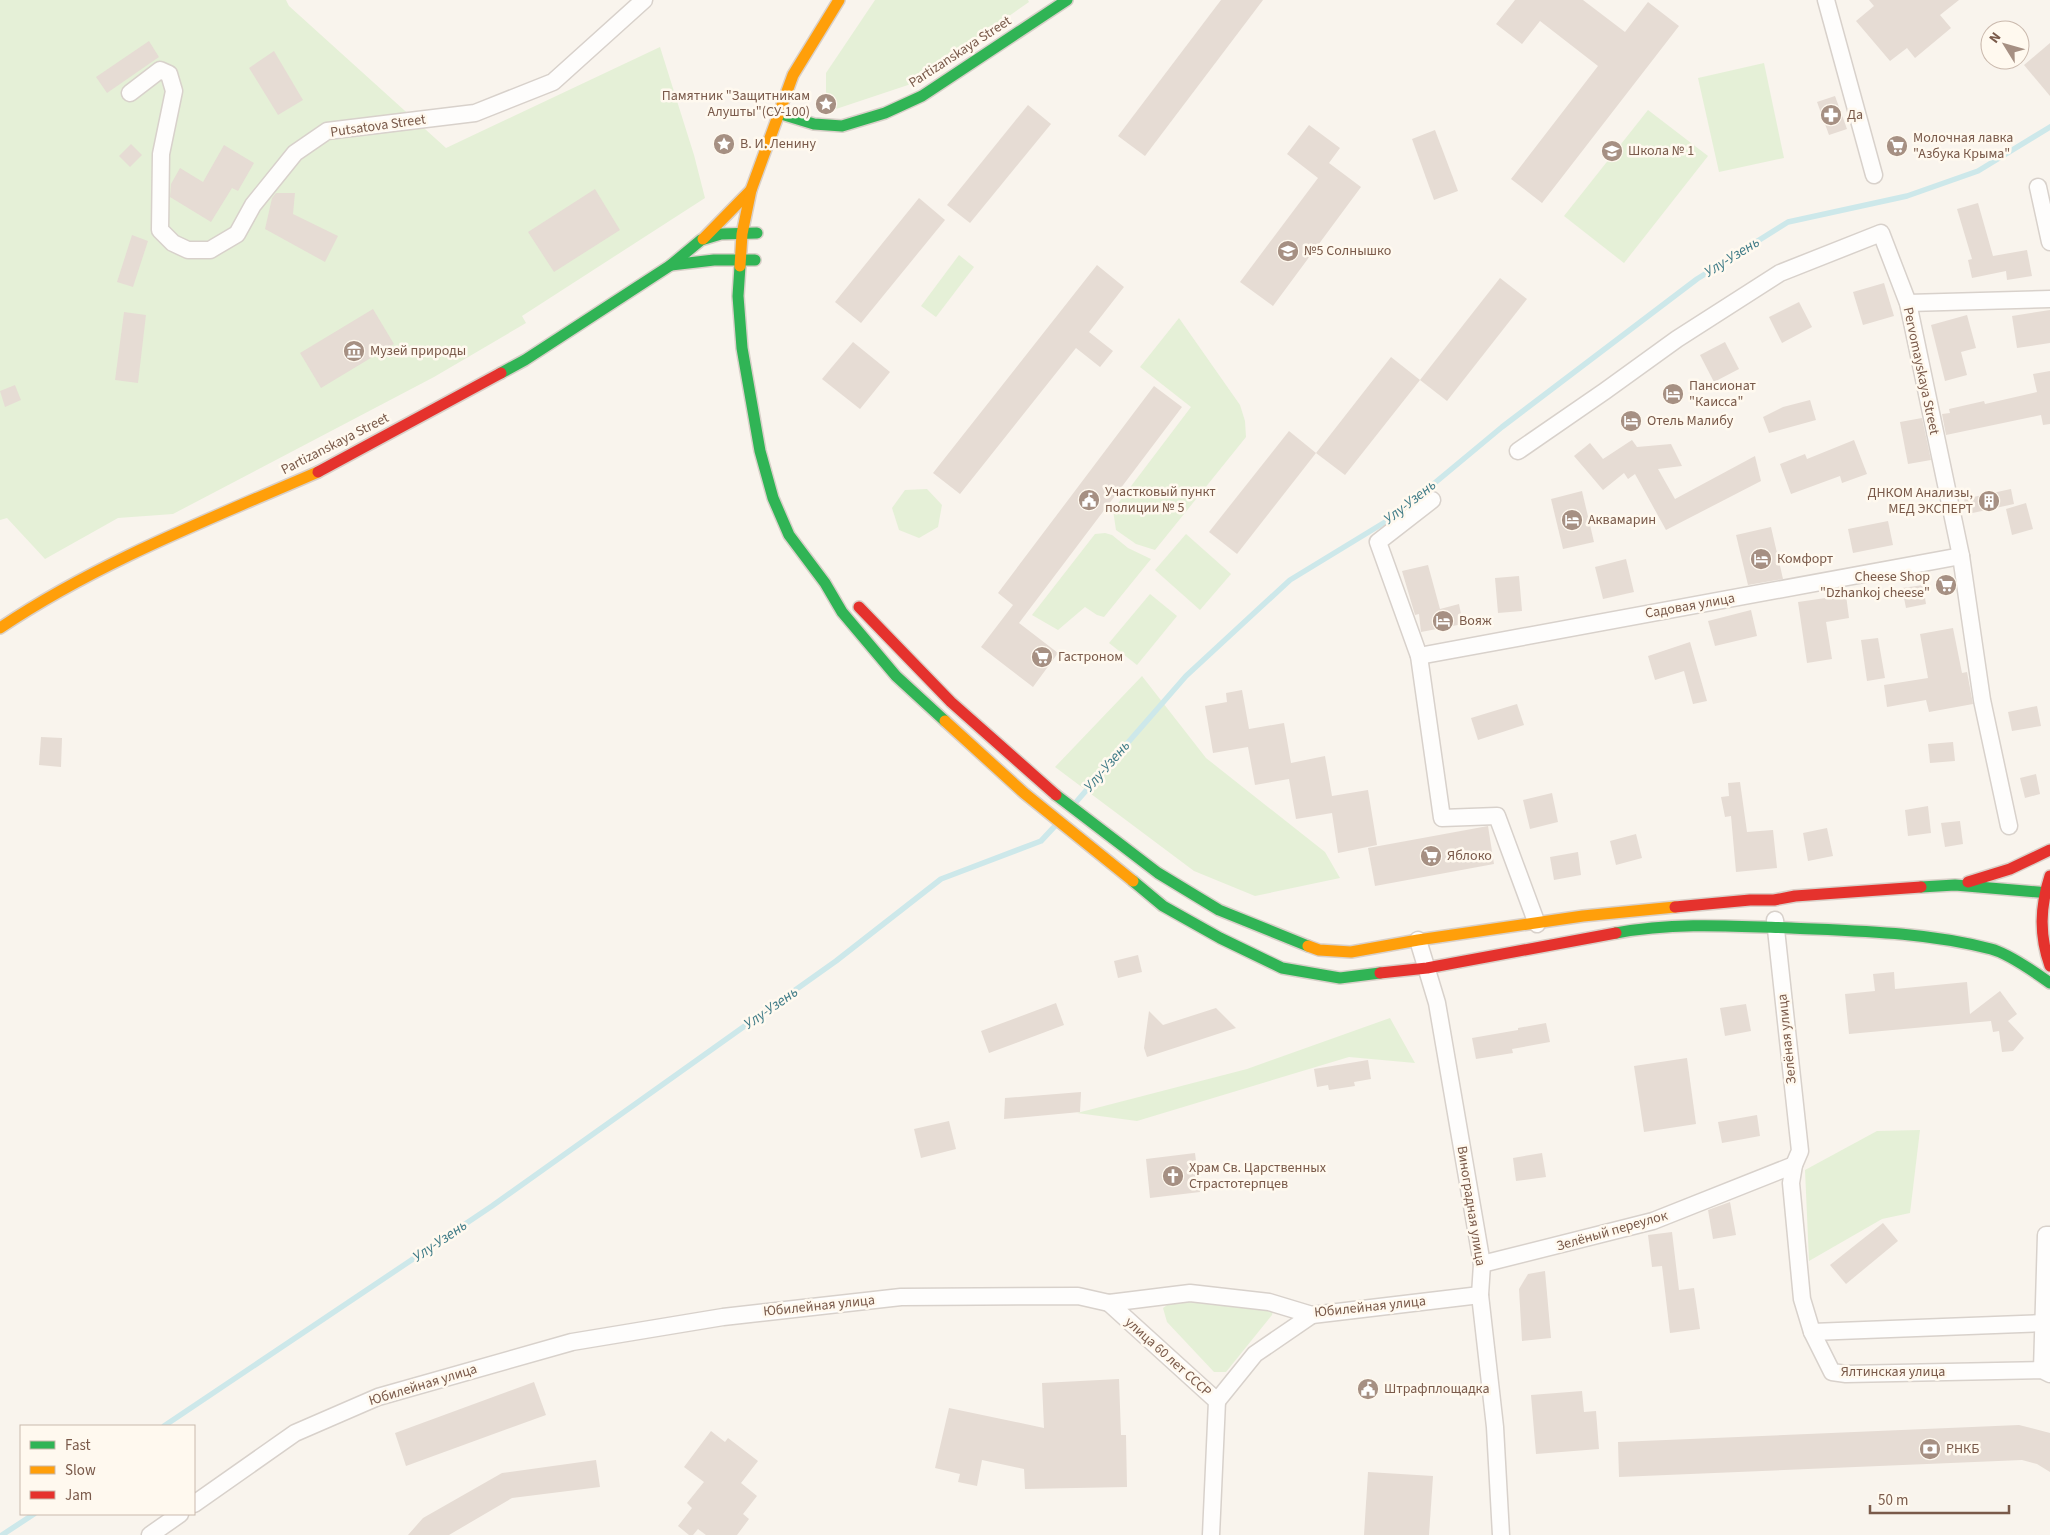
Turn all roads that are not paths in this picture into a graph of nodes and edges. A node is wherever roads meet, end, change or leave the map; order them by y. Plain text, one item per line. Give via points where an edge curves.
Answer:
1 (644, 0) edge
2 (838, 0) edge
3 (1067, 0) edge
4 (1826, 0) edge
5 (130, 93) dead end
6 (778, 113) junction
7 (1874, 175) dead end
8 (2038, 187) dead end
9 (751, 190) junction
10 (742, 234) junction
11 (702, 240) junction
12 (2050, 242) edge
13 (739, 259) junction
14 (695, 262) junction
15 (670, 264) junction
16 (711, 270) dead end
17 (729, 281) dead end
18 (738, 296) junction
19 (2050, 299) edge
20 (1908, 303) junction
21 (752, 312) dead end
22 (1518, 451) dead end
23 (1432, 500) dead end
24 (1961, 556) junction
25 (834, 577) dead end
26 (852, 599) dead end
27 (0, 628) edge
28 (1419, 656) junction
29 (2009, 826) dead end
30 (2050, 850) edge
31 (2050, 876) edge
32 (1955, 885) junction
33 (2047, 892) edge
34 (1774, 900) junction
35 (1537, 924) junction
36 (1775, 926) junction
37 (1418, 940) junction
38 (2050, 966) edge
39 (1427, 968) junction
40 (2050, 983) edge
41 (1797, 1158) junction
42 (2050, 1235) edge
43 (1482, 1264) junction
44 (1480, 1295) junction
45 (1109, 1303) junction
46 (1312, 1315) junction
47 (2044, 1323) junction
48 (1812, 1332) junction
49 (2046, 1372) edge
50 (1217, 1401) junction
51 (195, 1503) edge
52 (179, 1515) edge
53 (150, 1535) edge
54 (1211, 1535) edge
55 (1502, 1535) edge

1 - 5 street, Putsatova Street via 553,82 475,113 327,131 295,153 253,205 237,234 210,250 188,250 172,243 160,230 161,154 174,91 169,74 160,70
2 - 6 main road via 793,75
3 - 6 main road, Partizanskaya Street via 922,96 885,113 842,126 814,124
4 - 7 street
6 - 9 main road
8 - 12 street
9 - 10 main road
9 - 11 main road
10 - 11 main road, Partizanskaya Street via 721,234
10 - 13 main road
10 - 13 main road, Partizanskaya Street via 756,246
11 - 15 main road, Partizanskaya Street
13 - 14 main road, Partizanskaya Street
13 - 18 main road
14 - 15 main road, Partizanskaya Street
14 - 16 main road
15 - 27 main road, Partizanskaya Street via 525,360 340,461 116,561
17 - 18 main road
18 - 39 main road via 742,348 760,451 773,498 790,535 842,612 896,676 1003,774 1163,906 1220,938 1282,968 1340,978
19 - 20 street
20 - 22 street, Pervomayskaya Street via 1881,233 1780,273 1676,339
20 - 24 street, Pervomayskaya Street
21 - 25 main road via 757,383 772,466 791,526
23 - 28 street via 1378,542
24 - 28 street, Садовая улица
24 - 29 street, Pervomayskaya Street via 1982,700
26 - 37 main road via 951,702 1051,791 1158,873 1220,910 1319,950 1351,952
28 - 35 street via 1442,818 1497,816
30 - 32 main road via 1996,875
31 - 33 main road
32 - 33 main road
32 - 34 main road
33 - 38 main road via 2040,915 2042,940
34 - 35 main road via 1583,916
34 - 36 street, Зелёная улица
35 - 37 main road
36 - 39 main road via 1707,925 1631,930
36 - 40 main road via 1897,932 1993,949
36 - 41 street, Зелёная улица
37 - 39 street, Виноградная улица
39 - 43 street, Виноградная улица via 1437,1004
41 - 43 street, Зелёный переулок via 1653,1221
41 - 48 street, Ялтинская улица via 1790,1183 1802,1299
42 - 47 street, Ялтинская улица via 2046,1235
43 - 44 street, Виноградная улица
44 - 46 street, Юбилейная улица
44 - 55 street, Виноградная улица via 1495,1428
45 - 46 street, Юбилейная улица via 1190,1293 1269,1302
45 - 50 street, улица 60 лет СССР
45 - 51 street, Юбилейная улица via 1078,1296 901,1297 723,1317 572,1342 369,1400 295,1433
46 - 50 street via 1254,1354
47 - 48 street
47 - 49 street, Ялтинская улица
48 - 49 street, Ялтинская улица via 1832,1372
50 - 54 street, улица 60 лет СССР
52 - 53 street

